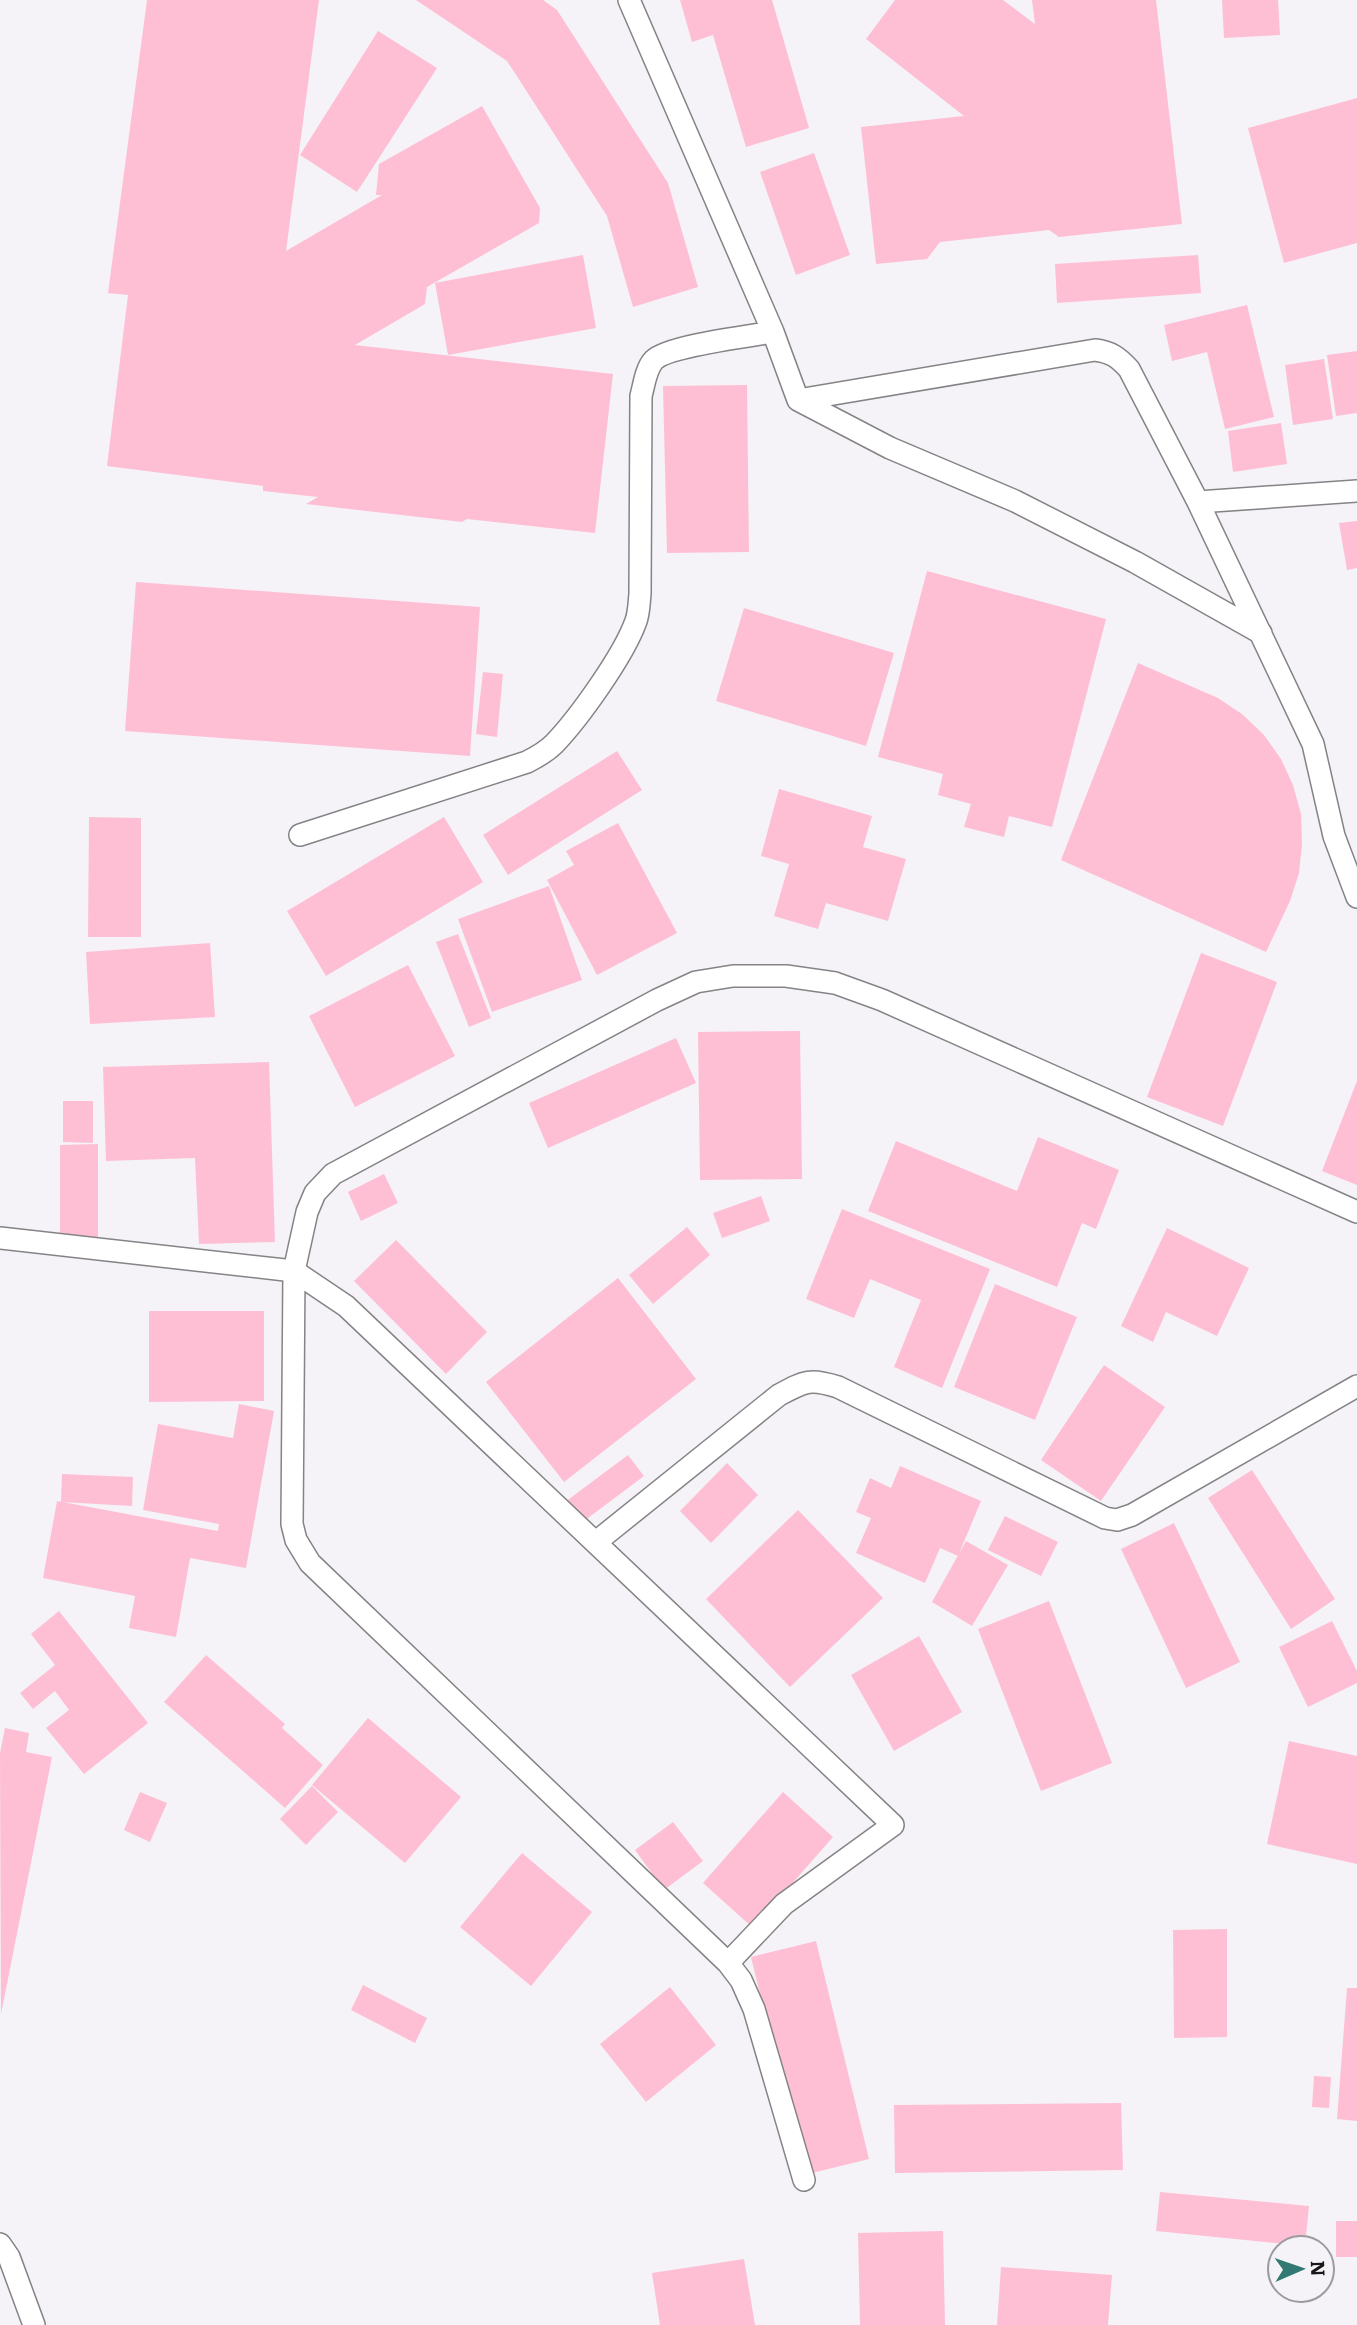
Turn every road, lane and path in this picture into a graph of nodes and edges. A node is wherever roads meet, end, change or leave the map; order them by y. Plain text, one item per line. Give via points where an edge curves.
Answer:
1 (629, 0) edge
2 (773, 332) junction
3 (798, 400) junction
4 (1357, 491) edge
5 (1198, 502) junction
6 (1261, 633) junction
7 (300, 835) dead end
8 (1357, 897) edge
9 (1357, 1212) edge
10 (0, 1238) edge
11 (294, 1271) junction
12 (1357, 1387) edge
13 (596, 1542) junction
14 (728, 1963) junction
15 (804, 2180) dead end
16 (0, 2244) edge
17 (34, 2325) edge

1 - 2 lane
2 - 3 lane
2 - 7 lane via 673,351 654,359 641,397 637,619 584,706 554,743 527,762
3 - 5 lane via 1095,349 1109,352 1129,369
3 - 6 lane via 890,448 1014,500
4 - 5 lane
5 - 6 lane
6 - 8 lane via 1313,744 1334,836
9 - 11 lane via 882,1000 835,983 786,976 733,976 696,982 657,1000 333,1174 315,1193 307,1212
10 - 11 lane
11 - 13 lane via 346,1306
11 - 14 lane via 292,1524 310,1563
12 - 13 lane via 1132,1516 1117,1520 817,1380 779,1395
13 - 14 lane via 893,1825 783,1904
14 - 15 lane via 754,2009
16 - 17 lane

